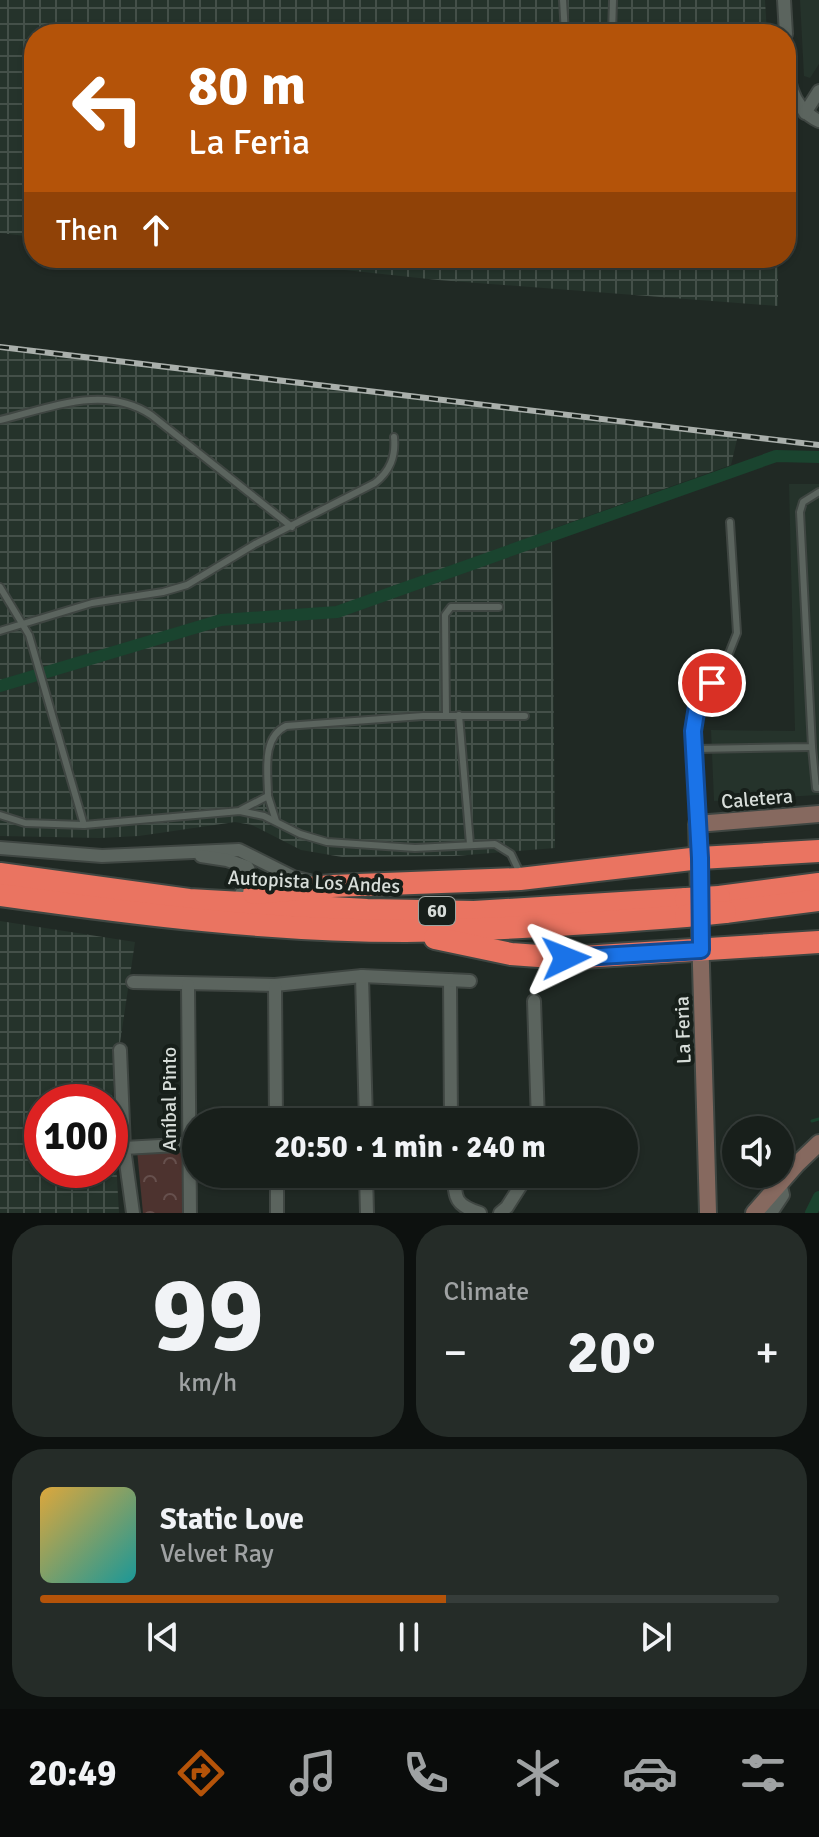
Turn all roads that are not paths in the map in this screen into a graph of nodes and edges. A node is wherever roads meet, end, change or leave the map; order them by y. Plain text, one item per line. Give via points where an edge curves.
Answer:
1 (563, 0) edge
2 (613, 0) edge
3 (784, 0) edge
4 (564, 24) edge
5 (612, 24) edge
6 (785, 24) edge
7 (819, 91) edge
8 (796, 104) edge
9 (805, 113) junction
10 (819, 121) edge
11 (0, 420) edge
12 (394, 437) dead end
13 (819, 492) edge
14 (730, 522) dead end
15 (292, 527) junction
16 (0, 587) edge
17 (499, 607) dead end
18 (23, 624) junction
19 (0, 631) edge
20 (459, 715) junction
21 (446, 716) junction
22 (525, 716) dead end
23 (812, 747) junction
24 (695, 749) junction
25 (819, 788) edge
26 (268, 796) junction
27 (240, 811) junction
28 (819, 814) edge
29 (0, 815) edge
30 (276, 821) junction
31 (697, 824) junction
32 (84, 825) junction
33 (470, 844) junction
34 (0, 848) edge
35 (819, 851) edge
36 (174, 852) junction
37 (700, 858) junction
38 (0, 874) edge
39 (520, 879) junction
40 (819, 884) edge
41 (332, 886) junction
42 (241, 894) junction
43 (0, 895) edge
44 (189, 900) junction
45 (819, 900) edge
46 (722, 904) junction
47 (686, 907) junction
48 (405, 931) junction
49 (819, 942) edge
50 (701, 950) junction
51 (362, 976) junction
52 (450, 980) junction
53 (470, 981) dead end
54 (133, 982) dead end
55 (188, 985) junction
56 (275, 985) junction
57 (534, 1001) dead end
58 (120, 1050) dead end
59 (121, 1084) edge
60 (191, 1108) edge
61 (276, 1108) edge
62 (366, 1108) edge
63 (451, 1108) edge
64 (538, 1108) edge
65 (819, 1143) edge
66 (182, 1145) edge
67 (128, 1148) edge
68 (794, 1169) edge
69 (128, 1177) edge
70 (191, 1188) edge
71 (277, 1188) edge
72 (366, 1188) edge
73 (456, 1188) edge
74 (519, 1188) edge
75 (776, 1188) edge
76 (781, 1188) edge
77 (133, 1213) edge
78 (190, 1213) edge
79 (277, 1213) edge
80 (367, 1213) edge
81 (480, 1213) edge
82 (500, 1213) edge
83 (708, 1213) edge
84 (754, 1213) edge
85 (771, 1213) edge

1 - 4 lane
2 - 5 lane
3 - 6 street
7 - 9 street
8 - 9 street
9 - 10 street
11 - 15 lane via 97,398 131,404
12 - 15 lane via 392,460 380,479
13 - 23 lane via 803,502 800,512
14 - 24 lane via 737,633 697,706
15 - 18 lane via 187,585 92,603
16 - 18 lane
17 - 21 lane via 447,610
18 - 19 lane
18 - 32 lane
20 - 21 lane
20 - 22 lane
20 - 33 lane
21 - 26 lane via 282,728 270,742
23 - 24 lane
23 - 25 lane
24 - 31 street, La Feria
26 - 27 lane
26 - 30 lane
27 - 30 lane
27 - 32 lane
28 - 31 main road, Caletera
29 - 32 lane via 25,823
30 - 33 lane via 327,842 415,848
31 - 37 main road, La Feria
33 - 39 lane via 506,849
34 - 36 street via 90,855
35 - 37 highway
36 - 41 street via 239,850 293,877
36 - 42 street via 247,867 249,882
37 - 39 highway
37 - 50 main road, La Feria
38 - 44 highway, Autopista Los Andes / 60
39 - 41 highway
40 - 46 highway, Autopista Los Andes / 60
41 - 42 highway
42 - 44 highway
43 - 48 highway, Autopista Los Andes / 60 via 211,922
44 - 47 highway, Autopista Los Andes / 60 via 474,912
45 - 46 highway, Autopista Los Andes / 60
46 - 47 highway, Autopista Los Andes / 60, bridge
47 - 48 highway, Autopista Los Andes / 60 via 538,926
48 - 50 highway via 537,957
49 - 50 highway
50 - 83 main road, La Feria
51 - 52 street
51 - 56 street
51 - 62 street
52 - 53 street
52 - 63 street
54 - 55 street
55 - 56 street
55 - 60 street, Aníbal Pinto
56 - 61 street
57 - 64 street
58 - 59 street
65 - 68 main road
66 - 67 street
69 - 77 street
70 - 78 street, Aníbal Pinto
71 - 79 street
72 - 80 street
73 - 81 street via 461,1206
74 - 82 street
75 - 84 main road
76 - 85 street via 783,1195

